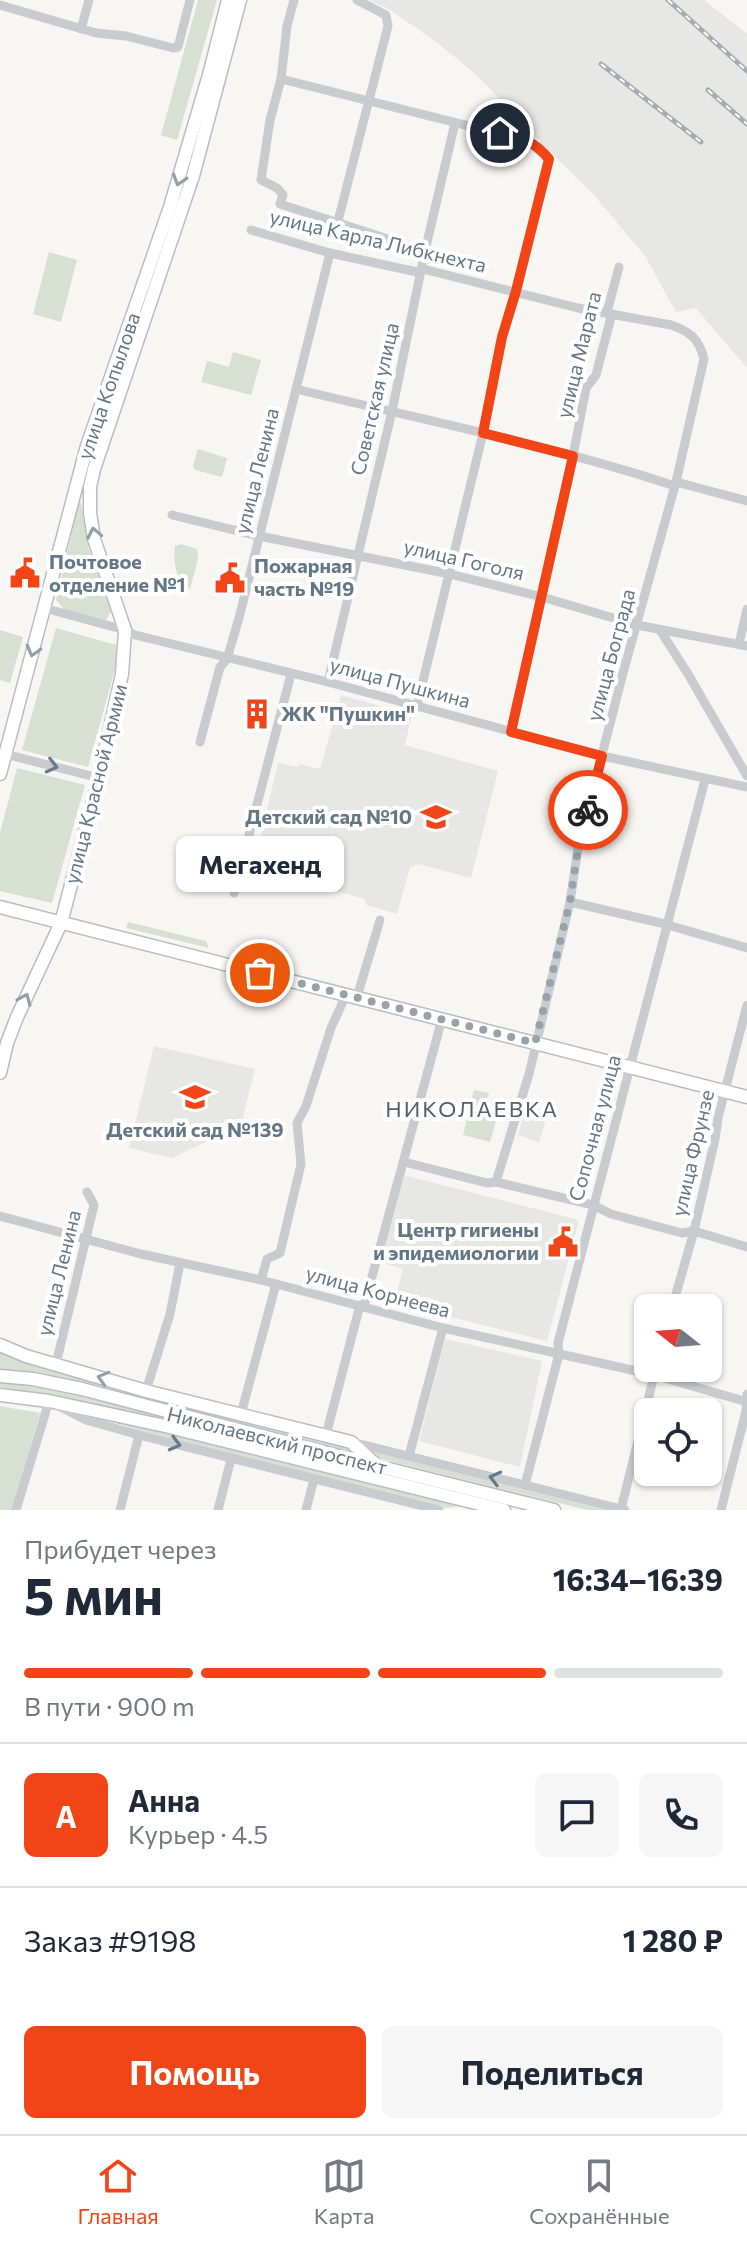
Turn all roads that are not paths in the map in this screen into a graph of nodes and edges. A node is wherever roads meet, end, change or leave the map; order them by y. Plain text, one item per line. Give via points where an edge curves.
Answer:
1 (89, 0) edge
2 (190, 0) edge
3 (228, 0) edge
4 (240, 0) edge
5 (294, 0) edge
6 (357, 0) edge
7 (0, 5) edge
8 (81, 29) junction
9 (281, 79) junction
10 (369, 102) junction
11 (455, 123) junction
12 (338, 221) junction
13 (251, 230) dead end
14 (425, 251) junction
15 (330, 253) junction
16 (619, 267) dead end
17 (423, 269) junction
18 (516, 291) junction
19 (607, 312) junction
20 (683, 329) joint
21 (296, 389) junction
22 (392, 411) junction
23 (483, 433) junction
24 (573, 456) junction
25 (675, 484) junction
26 (90, 487) joint
27 (747, 501) edge
28 (172, 515) dead end
29 (259, 536) junction
30 (357, 554) junction
31 (450, 574) junction
32 (542, 597) junction
33 (44, 608) junction
34 (747, 609) edge
35 (637, 625) junction
36 (125, 630) junction
37 (660, 630) junction
38 (743, 645) edge
39 (227, 659) junction
40 (291, 674) junction
41 (328, 682) junction
42 (417, 706) junction
43 (511, 732) junction
44 (200, 742) dead end
45 (5, 754) junction
46 (602, 756) junction
47 (0, 774) edge
48 (747, 776) edge
49 (99, 778) junction
50 (705, 780) junction
51 (747, 787) edge
52 (234, 893) dead end
53 (570, 902) junction
54 (0, 907) edge
55 (380, 920) dead end
56 (61, 923) junction
57 (666, 926) junction
58 (747, 948) edge
59 (351, 996) junction
60 (747, 1005) edge
61 (442, 1019) junction
62 (535, 1043) junction
63 (630, 1067) junction
64 (0, 1073) edge
65 (725, 1091) junction
66 (747, 1097) edge
67 (404, 1162) junction
68 (496, 1182) junction
69 (87, 1192) dead end
70 (593, 1205) junction
71 (0, 1216) edge
72 (694, 1231) junction
73 (87, 1240) junction
74 (747, 1247) edge
75 (180, 1263) junction
76 (261, 1280) junction
77 (276, 1284) junction
78 (676, 1294) edge
79 (362, 1306) junction
80 (443, 1328) junction
81 (0, 1345) edge
82 (559, 1354) junction
83 (56, 1364) junction
84 (634, 1368) edge
85 (0, 1376) edge
86 (653, 1382) edge
87 (689, 1382) edge
88 (146, 1391) junction
89 (0, 1395) edge
90 (746, 1399) edge
91 (49, 1401) junction
92 (131, 1401) junction
93 (205, 1406) junction
94 (241, 1414) junction
95 (139, 1435) junction
96 (326, 1435) junction
97 (351, 1442) junction
98 (409, 1456) junction
99 (231, 1459) junction
100 (377, 1466) junction
101 (314, 1479) junction
102 (525, 1485) junction
103 (395, 1504) edge
104 (485, 1505) junction
105 (16, 1510) edge
106 (120, 1510) edge
107 (218, 1510) edge
108 (306, 1510) edge
109 (439, 1510) edge
110 (468, 1510) edge
111 (504, 1510) edge
112 (554, 1510) edge
113 (623, 1510) edge
114 (721, 1510) edge

1 - 8 street
2 - 8 street via 178,47
3 -> 33 main road, улица Копылова via 170,207 87,446
4 - 26 main road, улица Копылова via 193,176
5 - 9 street
6 - 10 street via 388,19
7 - 8 street
9 - 10 street
9 - 12 street via 261,180 280,190 280,204
10 - 11 street
10 - 12 street
11 - 14 street, Советская улица
11 - 18 street via 522,139 549,159
12 - 14 street, улица Карла Либкнехта
13 - 15 street, улица Карла Либкнехта
14 - 17 street, Советская улица
15 - 17 street, улица Карла Либкнехта
15 - 21 street, улица Ленина
16 - 19 street, улица Марата
17 - 18 street, улица Карла Либкнехта
17 - 22 street, Советская улица
18 - 19 street, улица Карла Либкнехта
18 - 23 street
19 - 20 street, улица Карла Либкнехта
19 - 24 street, улица Марата via 611,317 596,375 586,388
20 - 25 street, улица Бограда via 700,343 704,359
21 - 22 street
21 - 29 street, улица Ленина
22 - 23 street
22 - 30 street, Советская улица
23 - 24 street
23 - 31 street
24 - 25 street
24 - 32 street, улица Марата
25 - 27 street
25 - 35 street, улица Бограда
36 -> 26 main road, улица Красной Армии via 94,539
28 - 29 street, улица Гоголя
29 - 30 street, улица Гоголя
29 - 39 street, улица Ленина
30 - 31 street, улица Гоголя
30 - 41 street, Советская улица
31 - 32 street, улица Гоголя
31 - 42 street
32 - 35 street, улица Гоголя
32 - 43 street, улица Марата
33 - 36 street, улица Пушкина
33 -> 45 main road, улица Копылова
34 - 38 street
35 - 37 street, улица Гоголя
35 - 46 street, улица Бограда
36 - 39 street, улица Пушкина
36 - 49 main road, улица Красной Армии via 122,674
37 - 38 street, улица Гоголя
37 - 48 street
39 - 40 street, улица Пушкина
39 - 44 street, улица Ленина via 220,667
40 - 41 street, улица Пушкина
40 - 52 street
41 - 42 street, улица Пушкина
42 - 43 street, улица Пушкина
43 - 46 street, улица Пушкина
45 - 47 main road, улица Копылова
45 -> 49 street
46 - 50 street, улица Пушкина
46 - 53 street, улица Бограда
49 - 56 main road, улица Красной Армии
50 - 51 street, улица Пушкина
50 - 57 street, Сопочная улица
53 - 57 street
53 - 62 street, улица Бограда
54 - 56 main road
55 - 59 street
56 - 59 main road
64 -> 56 main road, улица Красной Армии via 17,1017
57 - 58 street
57 - 63 street, Сопочная улица
59 - 61 main road
59 - 76 street via 331,1028 297,1123 301,1164 280,1253 267,1259
60 - 65 street, улица Фрунзе
61 - 62 main road
61 - 67 street
62 - 63 main road
62 - 68 street, улица Бограда
63 - 65 main road
63 - 70 street, Сопочная улица
65 - 66 main road
65 - 72 street, улица Фрунзе
67 - 68 street
67 - 79 street
68 - 70 street
69 - 73 street, улица Ленина via 94,1205
70 - 72 street via 682,1233
70 - 82 street, Сопочная улица
71 - 73 street, улица Корнеева
72 - 74 street
72 - 78 street, улица Фрунзе
73 - 75 street, улица Корнеева
73 - 83 street, улица Ленина
75 - 76 street, улица Корнеева
75 - 88 street
76 - 77 street, улица Корнеева
77 - 79 street, улица Корнеева
77 - 94 street
79 - 80 street, улица Корнеева
79 - 96 street
80 - 82 street, улица Корнеева
80 - 98 street
81 - 83 main road, Николаевский проспект
82 - 84 street, улица Корнеева
82 - 102 street, Сопочная улица
88 -> 83 main road, Николаевский проспект
85 - 92 main road, Николаевский проспект
86 - 113 street
87 - 90 street, улица Корнеева
88 - 93 main road, Николаевский проспект
89 - 91 main road, Николаевский проспект
90 - 114 street
91 - 95 street via 86,1420
91 - 104 main road, Николаевский проспект
91 - 105 street
92 - 93 main road
92 - 100 main road, Николаевский проспект
93 - 94 main road, Николаевский проспект
94 - 96 main road, Николаевский проспект
95 -> 99 street
95 - 106 street
96 - 97 main road, Николаевский проспект
97 - 98 street
97 - 100 main road
102 -> 98 street
99 - 101 street
99 - 107 street
100 - 112 main road, Николаевский проспект
101 - 103 street
101 - 108 street
102 - 113 street
103 - 109 street
104 - 110 street
104 - 111 main road, Николаевский проспект

